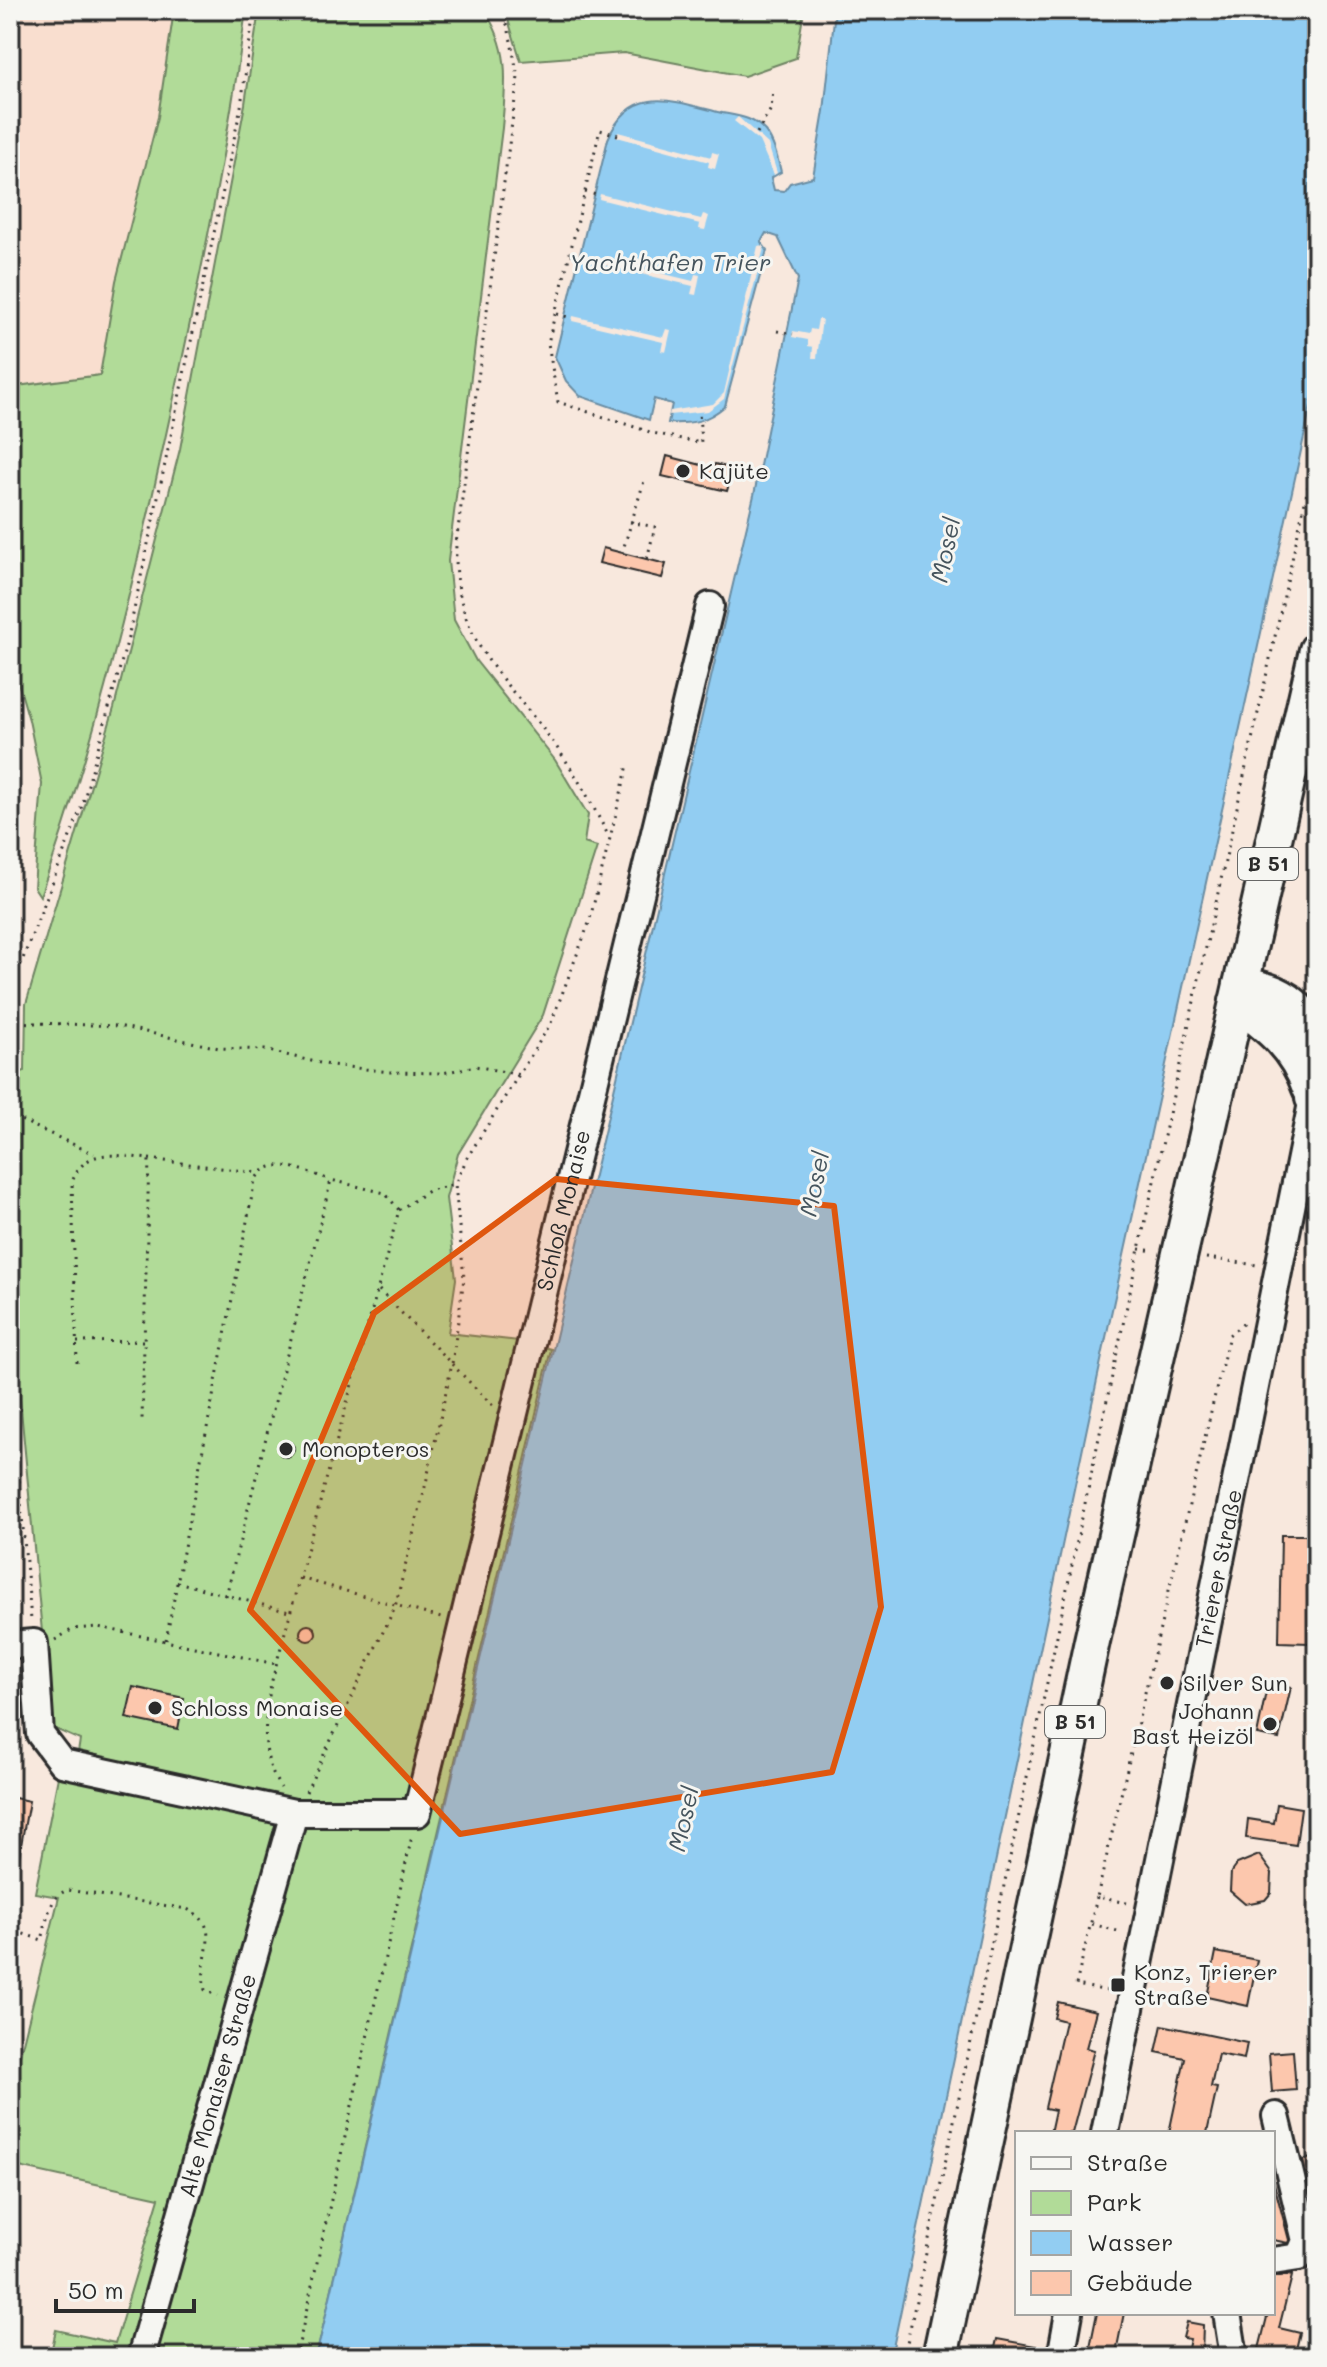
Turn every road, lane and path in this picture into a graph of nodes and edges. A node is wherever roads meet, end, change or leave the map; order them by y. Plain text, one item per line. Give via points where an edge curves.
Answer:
1 (254, 10) edge
2 (498, 10) edge
3 (773, 90) dead end
4 (757, 133) dead end
5 (618, 135) dead end
6 (585, 192) junction
7 (600, 196) dead end
8 (570, 253) junction
9 (583, 257) dead end
10 (555, 314) junction
11 (572, 318) dead end
12 (777, 331) dead end
13 (793, 334) dead end
14 (699, 412) dead end
15 (1317, 447) edge
16 (645, 478) dead end
17 (630, 522) junction
18 (622, 553) dead end
19 (647, 559) dead end
20 (710, 606) dead end
21 (1317, 650) edge
22 (628, 765) dead end
23 (609, 837) junction
24 (1239, 994) junction
25 (10, 1021) edge
26 (1286, 1043) junction
27 (520, 1075) junction
28 (1218, 1088) junction
29 (10, 1089) edge
30 (1313, 1098) junction
31 (14, 1117) junction
32 (96, 1155) junction
33 (149, 1159) junction
34 (259, 1173) junction
35 (331, 1180) junction
36 (455, 1184) junction
37 (399, 1210) junction
38 (1139, 1249) junction
39 (1154, 1251) dead end
40 (1202, 1258) dead end
41 (1265, 1271) junction
42 (378, 1289) junction
43 (1251, 1317) dead end
44 (143, 1341) junction
45 (77, 1342) junction
46 (77, 1363) dead end
47 (452, 1364) junction
48 (510, 1418) junction
49 (142, 1420) dead end
50 (300, 1578) junction
51 (177, 1582) junction
52 (226, 1596) junction
53 (395, 1607) junction
54 (291, 1612) junction
55 (461, 1622) junction
56 (166, 1640) junction
57 (26, 1647) edge
58 (276, 1664) junction
59 (294, 1813) junction
60 (417, 1813) junction
61 (1097, 1897) junction
62 (1151, 1908) junction
63 (1090, 1924) junction
64 (10, 1926) edge
65 (1119, 1945) dead end
66 (240, 2004) junction
67 (1131, 2005) junction
68 (1276, 2116) dead end
69 (1105, 2131) edge
70 (1275, 2261) edge
71 (1069, 2315) edge
72 (1227, 2315) edge
73 (141, 2357) edge
74 (296, 2357) edge
75 (904, 2357) edge
76 (940, 2357) edge
77 (1061, 2357) edge
78 (1234, 2357) edge

1 - 25 path via 241,106 128,638 83,803 14,982
2 - 23 path via 508,26 518,77 455,575 471,637 560,750
3 - 4 path via 771,109
5 - 6 path via 600,130
6 - 7 path
6 - 8 path
8 - 9 path
8 - 10 path
10 - 11 path
10 - 14 path via 548,343 558,402 701,443
12 - 13 path
15 - 38 path
16 - 17 path
17 - 18 path
17 - 19 path via 655,527
20 - 48 street, Schloß Monaise
21 - 24 main road, B 51
22 - 23 path
23 - 27 path via 589,923 568,980 551,1023
24 - 26 main road
24 - 28 main road, B 51
24 - 30 main road via 1259,987 1290,999 1311,1029 1316,1056
25 - 27 path via 118,1026 219,1048 265,1050 389,1072 443,1073 475,1066
26 - 28 main road via 1269,1040 1255,1045
26 - 30 main road via 1295,1052
27 - 36 path
28 - 76 main road, B 51 via 1092,1641
29 - 31 path
30 - 41 street, Trierer Straße
31 - 32 path
31 - 57 path via 10,1377
32 - 33 path
32 - 45 path via 82,1163 72,1182
33 - 34 path
33 - 44 path
34 - 35 path via 276,1164
34 - 51 path
35 - 37 path via 385,1193
35 - 52 path
36 - 37 path via 428,1191
36 - 47 path via 464,1278
37 - 42 path
38 - 39 path
38 - 75 path
40 - 41 path
41 - 62 street, Trierer Straße
42 - 47 path
42 - 50 path
43 - 61 path via 1229,1335
44 - 45 path
44 - 49 path
45 - 46 path
47 - 48 path
47 - 53 path
48 - 55 street, Schloß Monaise
50 - 53 path
50 - 54 path
51 - 52 path
51 - 56 path
52 - 54 path
53 - 55 path
53 - 59 path
54 - 58 path
55 - 60 street, Schloß Monaise
56 - 57 path via 98,1627 73,1629
56 - 58 path
57 - 59 street via 40,1734 62,1763
58 - 59 path via 264,1728 275,1779
59 - 60 street
59 - 66 street, Alte Monaiser Straße
60 - 74 path
61 - 62 path
61 - 63 path
62 - 67 street, Trierer Straße
63 - 65 path via 1122,1930
63 - 67 path via 1076,1985 1110,1991 1107,2001
64 - 66 path via 42,1940 52,1903 68,1890 187,1909 208,1926 205,1990
66 - 73 street, Alte Monaiser Straße
67 - 69 street, Trierer Straße
68 - 70 street via 1306,2241 1299,2257
71 - 77 street
72 - 78 street

